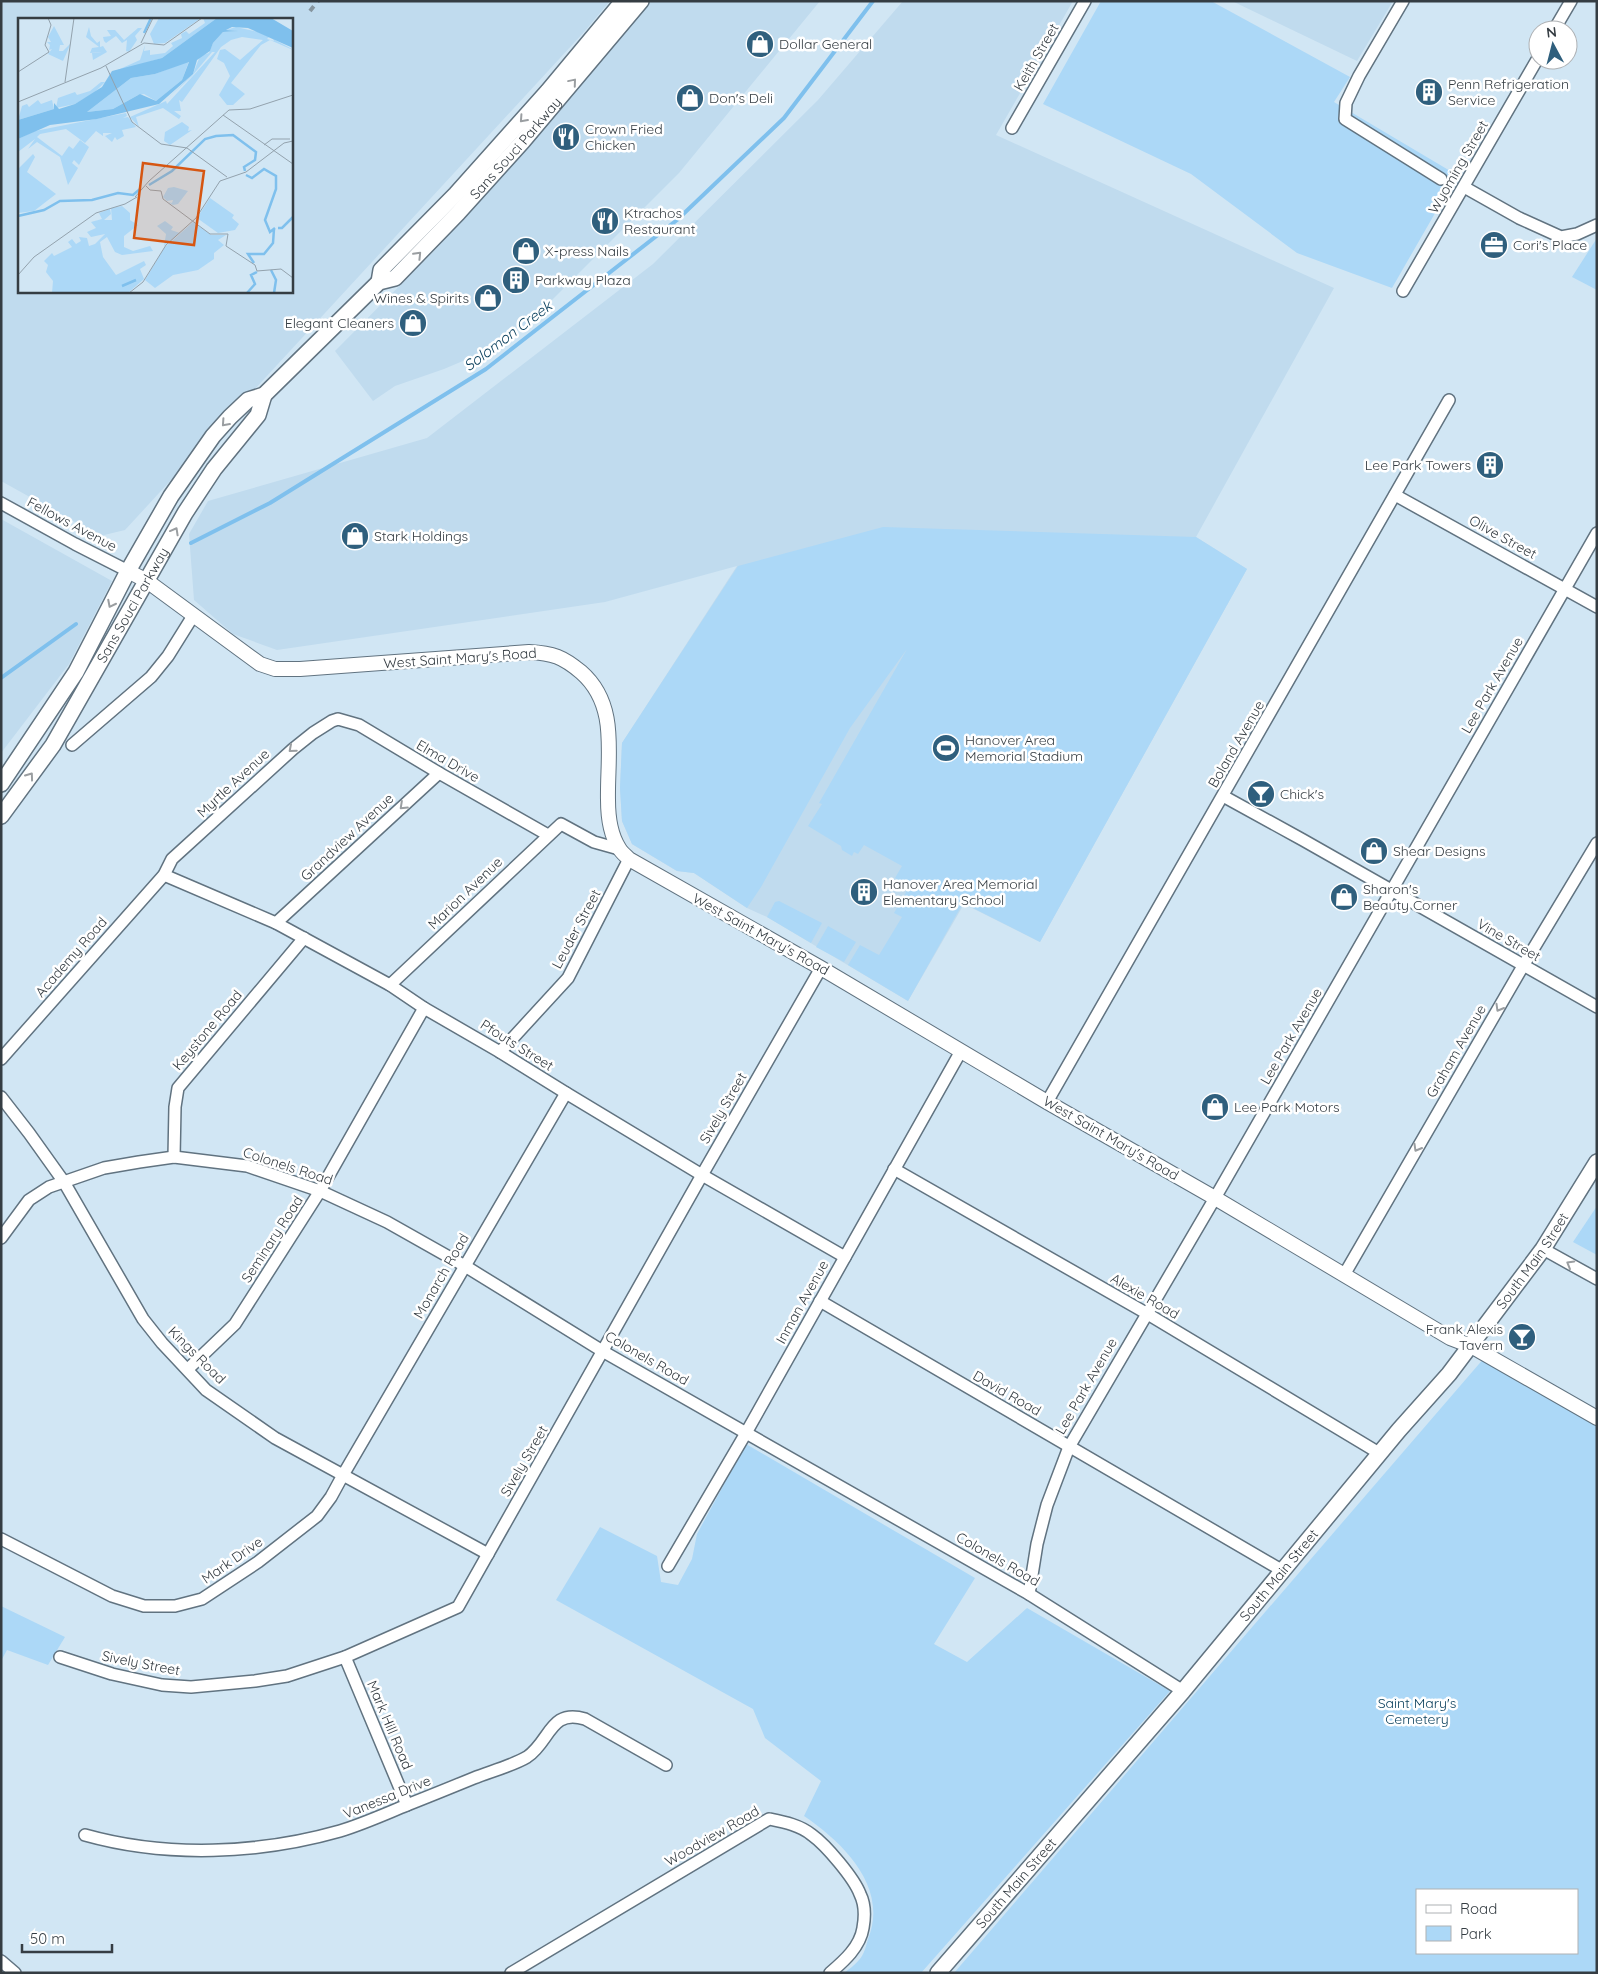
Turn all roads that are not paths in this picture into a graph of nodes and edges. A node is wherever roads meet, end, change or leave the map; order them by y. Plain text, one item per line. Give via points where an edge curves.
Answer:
1 (623, 1) edge
2 (641, 1) edge
3 (1085, 1) edge
4 (1403, 1) edge
5 (1570, 1) edge
6 (1560, 20) edge
7 (1531, 70) edge
8 (1012, 128) dead end
9 (1441, 179) dead end
10 (1464, 187) junction
11 (1597, 225) edge
12 (379, 282) junction
13 (1403, 291) dead end
14 (264, 395) junction
15 (1449, 400) dead end
16 (1395, 495) junction
17 (1, 503) edge
18 (1597, 532) edge
19 (128, 571) junction
20 (147, 581) junction
21 (1565, 589) junction
22 (1597, 607) edge
23 (193, 616) junction
24 (332, 721) joint
25 (72, 745) dead end
26 (439, 774) junction
27 (1, 784) edge
28 (1223, 796) junction
29 (1, 816) edge
30 (548, 835) junction
31 (1597, 843) edge
32 (619, 849) junction
33 (629, 859) junction
34 (164, 875) junction
35 (1392, 891) junction
36 (276, 923) junction
37 (304, 938) junction
38 (1523, 966) junction
39 (821, 968) junction
40 (390, 985) junction
41 (1597, 1007) edge
42 (424, 1008) junction
43 (961, 1051) junction
44 (500, 1052) junction
45 (1, 1060) edge
46 (566, 1093) junction
47 (1, 1097) edge
48 (1047, 1102) junction
49 (174, 1158) junction
50 (1597, 1162) edge
51 (894, 1168) junction
52 (702, 1175) junction
53 (64, 1182) junction
54 (320, 1191) junction
55 (1215, 1198) junction
56 (1, 1238) edge
57 (1543, 1248) junction
58 (845, 1258) junction
59 (465, 1266) junction
60 (1344, 1275) junction
61 (1597, 1279) edge
62 (820, 1301) junction
63 (1146, 1313) junction
64 (1471, 1346) junction
65 (604, 1352) junction
66 (188, 1369) junction
67 (1597, 1418) edge
68 (746, 1432) junction
69 (1069, 1447) junction
70 (1379, 1453) junction
71 (343, 1474) junction
72 (1, 1539) edge
73 (488, 1554) junction
74 (668, 1566) dead end
75 (1283, 1571) junction
76 (1028, 1594) junction
77 (60, 1657) dead end
78 (345, 1657) junction
79 (1183, 1691) junction
80 (666, 1765) dead end
81 (407, 1805) junction
82 (85, 1836) dead end
83 (1, 1961) edge
84 (15, 1973) edge
85 (512, 1973) edge
86 (830, 1973) edge
87 (938, 1973) edge

1 -> 12 main road, Sans Souci Parkway via 456,194 381,270
12 -> 2 main road, Sans Souci Parkway via 395,278 458,213
3 - 8 street, Keith Street
4 - 9 street via 1359,76 1346,104 1345,119
5 - 6 street
7 - 10 street, Wyoming Street
10 - 11 street via 1561,238
10 - 13 street, Wyoming Street
12 - 14 main road, Sans Souci Parkway
14 -> 19 main road, Sans Souci Parkway via 248,400 214,436 171,496
20 -> 14 main road, Sans Souci Parkway via 198,492 258,415
15 - 16 street, Boland Avenue
16 - 21 street, Olive Street
16 - 28 street, Boland Avenue
17 - 19 street, Fellows Avenue
18 - 21 street, Lee Park Avenue
19 - 20 street, West Saint Mary's Road
19 -> 27 main road, Sans Souci Parkway via 76,672
20 - 23 street, West Saint Mary's Road
29 -> 20 main road, Sans Souci Parkway via 53,745
21 - 22 street, Olive Street
21 - 35 street, Lee Park Avenue
23 - 25 street via 151,677
23 - 32 street, West Saint Mary's Road via 260,664 275,669 529,652 560,656 587,677 607,714 608,813
24 - 26 street, Elma Drive via 359,725
24 -> 34 street, Myrtle Avenue via 299,744 172,859
26 - 30 street, Elma Drive
26 -> 36 street, Grandview Avenue
28 - 35 street, Vine Street
28 - 48 street, Boland Avenue
30 - 32 street, Marion Avenue via 561,824 594,842
30 - 40 street, Marion Avenue
31 - 38 street, Graham Avenue
32 - 33 street, West Saint Mary's Road
33 - 39 street, West Saint Mary's Road
33 - 44 street, Leuder Street via 568,978
34 - 36 street, Pfouts Street
34 - 45 street, Academy Road
35 - 38 street, Vine Street
35 - 55 street, Lee Park Avenue
36 - 37 street, Pfouts Street
37 - 40 street, Pfouts Street
37 - 49 street, Keystone Road via 178,1088
38 - 41 street, Vine Street
38 -> 60 street, Graham Avenue
39 - 43 street, West Saint Mary's Road
39 - 52 street, Sively Street
40 - 42 street, Pfouts Street
42 - 44 street, Pfouts Street
42 - 54 street, Seminary Road
43 - 48 street, West Saint Mary's Road
43 - 51 street, Inman Avenue
44 - 46 street, Pfouts Street
46 - 52 street, Pfouts Street
46 - 59 street, Monarch Road
47 - 53 street, Kings Road
48 - 55 street, West Saint Mary's Road
49 - 53 street, Colonels Road via 104,1168
49 - 54 street, Colonels Road via 247,1166
50 - 57 main road, South Main Street
51 - 58 street, Inman Avenue
51 - 63 street, Alexie Road
52 - 58 street, Pfouts Street
52 - 65 street, Sively Street
53 - 56 street via 29,1200
53 - 66 street, Kings Road via 143,1319
54 - 59 street, Colonels Road via 387,1222
54 - 66 street, Seminary Road via 235,1324
55 - 60 street, West Saint Mary's Road
55 - 63 street, Lee Park Avenue
61 -> 57 street
57 - 64 main road, South Main Street
58 - 62 street, Inman Avenue
59 - 65 street, Colonels Road
59 - 71 street, Monarch Road
60 - 64 street, West Saint Mary's Road via 1450,1338
62 - 68 street, Inman Avenue
62 - 69 street, David Road
63 - 69 street, Lee Park Avenue
63 - 70 street, Alexie Road
64 - 67 street, West Saint Mary's Road
64 - 70 main road, South Main Street
65 - 68 street, Colonels Road
65 - 73 street, Sively Street
66 - 71 street, Kings Road via 206,1390 275,1438
68 - 74 street, Inman Avenue
68 - 76 street, Colonels Road
69 - 75 street, David Road
69 - 76 street, Lee Park Avenue via 1047,1505
70 - 75 main road, South Main Street
71 - 72 street, Mark Drive via 317,1516 273,1551 202,1599 175,1606 144,1606 112,1596
71 - 73 street, Kings Road
73 - 78 street, Sively Street via 458,1607
75 - 79 main road, South Main Street
76 - 79 street, Colonels Road
77 - 78 street, Sively Street via 112,1674 162,1685 191,1687 287,1676
78 - 81 street, Mark Hill Road
79 - 87 main road, South Main Street
80 - 81 street, Vanessa Drive via 591,1722 574,1716 556,1723 528,1757
81 - 82 street, Vanessa Drive via 340,1831 277,1845 217,1850 168,1848 112,1843
83 - 84 street
85 - 86 street, Woodview Road via 769,1819 812,1834 836,1858 860,1893 864,1910 863,1929 846,1959

